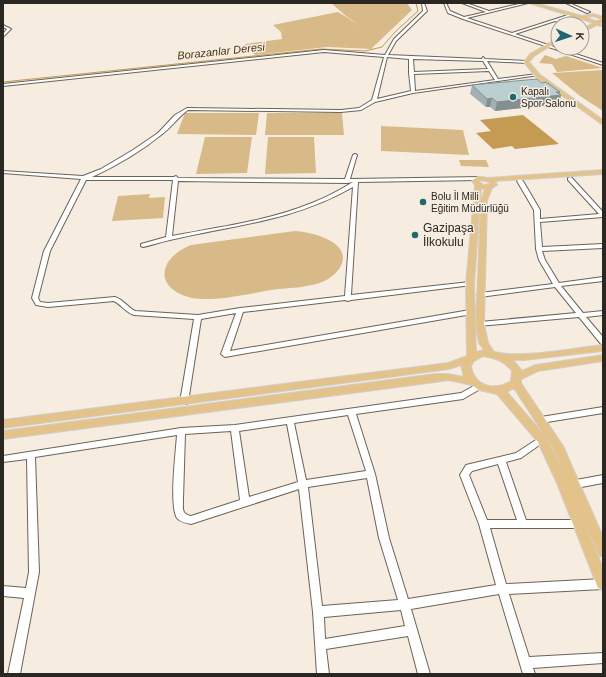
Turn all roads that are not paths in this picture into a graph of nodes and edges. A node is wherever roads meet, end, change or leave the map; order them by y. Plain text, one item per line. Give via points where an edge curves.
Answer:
1 (422, 3) edge
2 (445, 3) edge
3 (463, 3) edge
4 (527, 3) edge
5 (531, 3) edge
6 (536, 3) edge
7 (567, 3) edge
8 (506, 5) dead end
9 (512, 6) junction
10 (490, 12) junction
11 (603, 14) edge
12 (570, 15) junction
13 (588, 15) junction
14 (567, 16) edge
15 (464, 18) junction
16 (550, 22) edge
17 (600, 22) edge
18 (590, 25) edge
19 (3, 26) edge
20 (590, 27) edge
21 (512, 34) junction
22 (3, 36) edge
23 (550, 43) edge
24 (545, 46) junction
25 (550, 47) edge
26 (550, 49) edge
27 (386, 56) junction
28 (578, 56) edge
29 (411, 58) junction
30 (483, 58) junction
31 (526, 62) junction
32 (603, 64) edge
33 (489, 70) junction
34 (411, 73) junction
35 (537, 75) junction
36 (497, 80) junction
37 (3, 85) edge
38 (413, 92) junction
39 (374, 101) junction
40 (603, 118) edge
41 (603, 123) edge
42 (355, 155) dead end
43 (3, 172) edge
44 (603, 172) edge
45 (603, 177) edge
46 (84, 178) junction
47 (176, 178) junction
48 (570, 179) junction
49 (347, 181) junction
50 (356, 182) junction
51 (478, 182) junction
52 (520, 182) junction
53 (491, 184) junction
54 (603, 215) edge
55 (538, 221) junction
56 (169, 238) junction
57 (143, 245) dead end
58 (603, 246) edge
59 (539, 249) junction
60 (603, 279) edge
61 (470, 284) junction
62 (557, 285) junction
63 (480, 295) junction
64 (348, 299) junction
65 (240, 310) junction
66 (470, 312) junction
67 (603, 313) edge
68 (198, 316) junction
69 (582, 316) junction
70 (480, 324) junction
71 (603, 342) edge
72 (603, 348) edge
73 (495, 355) junction
74 (470, 358) junction
75 (603, 358) edge
76 (516, 380) junction
77 (476, 384) junction
78 (499, 390) junction
79 (184, 402) junction
80 (603, 410) edge
81 (351, 411) junction
82 (290, 420) junction
83 (541, 420) junction
84 (3, 424) edge
85 (235, 428) junction
86 (181, 431) junction
87 (3, 435) edge
88 (542, 439) junction
89 (31, 455) junction
90 (3, 459) edge
91 (501, 460) junction
92 (371, 474) junction
93 (603, 479) edge
94 (303, 484) junction
95 (576, 484) junction
96 (245, 502) junction
97 (484, 524) junction
98 (523, 524) junction
99 (580, 524) junction
100 (603, 551) edge
101 (603, 584) edge
102 (502, 589) junction
103 (3, 591) edge
104 (30, 593) junction
105 (405, 605) junction
106 (318, 612) junction
107 (412, 630) junction
108 (321, 645) junction
109 (603, 658) edge
110 (527, 669) edge
111 (14, 674) edge
112 (324, 674) edge
113 (424, 674) edge

1 - 27 street via 425,11 395,40
2 - 15 street via 450,12
3 - 10 street
4 - 9 street
5 - 12 main road
6 - 13 main road via 569,13
7 - 13 street
8 - 9 street
9 - 10 street
10 - 15 street
11 - 13 main road
12 - 13 main road
12 - 14 street
13 - 17 main road
13 - 17 main road
15 - 21 street
16 - 21 street
17 - 18 main road
17 - 20 main road
19 - 22 street via 9,29
21 - 24 street
23 - 24 main road
24 - 25 street
24 - 31 main road
26 - 40 main road via 535,59 536,68
27 - 29 street
27 - 37 street via 324,51
27 - 39 street
28 - 32 street
29 - 30 street
29 - 34 street
30 - 31 street
30 - 33 street
31 - 35 main road
33 - 34 street
33 - 36 street
34 - 38 street
35 - 36 street
35 - 41 main road
36 - 38 street
38 - 39 street
39 - 46 street via 360,109 341,111 187,109 160,134 135,151
42 - 49 street
43 - 46 street
44 - 53 main road
45 - 48 main road
46 - 47 street
46 - 68 street via 47,251 36,302 48,305 115,299 120,300 127,311 134,313
47 - 49 street
47 - 56 street
48 - 52 main road
48 - 54 street
49 - 50 street
50 - 51 street
50 - 56 street via 343,192 303,210
50 - 64 street
51 - 53 main road
51 - 61 main road
52 - 53 main road
52 - 55 street via 537,210
53 - 63 main road via 484,200
54 - 55 street
55 - 59 street
56 - 57 street
58 - 59 street
59 - 62 street via 542,260
60 - 62 street
61 - 64 street
61 - 66 main road
62 - 63 street
62 - 69 street
63 - 70 main road
64 - 65 street
65 - 66 street via 225,354
65 - 68 street
66 - 74 main road
67 - 69 street
68 - 79 street
69 - 70 street
69 - 71 street
70 - 73 main road via 484,344
72 - 73 main road via 524,357
73 - 74 main road via 482,353
73 - 76 main road via 514,366
74 - 77 main road via 465,364 465,370
74 - 79 main road via 449,366
75 - 76 main road via 536,368
76 - 78 main road via 511,387
76 - 83 main road
77 - 78 main road
77 - 81 street via 463,396
77 - 87 main road via 448,377 435,378
78 - 88 main road
79 - 84 main road
80 - 83 street
81 - 82 street
81 - 92 street
82 - 85 street
82 - 94 street
83 - 95 main road via 558,446
85 - 86 street
85 - 96 street
86 - 89 street
86 - 96 street via 178,502 180,515 191,520
88 - 91 street via 518,456
88 - 99 main road
89 - 90 street
89 - 104 street via 34,572
91 - 97 street via 469,468 464,475
91 - 98 street
92 - 94 street
92 - 105 street via 384,538
93 - 95 street
94 - 96 street
94 - 106 street
95 - 100 main road
97 - 98 street
97 - 102 street
98 - 99 street
99 - 101 main road
101 - 102 street
102 - 105 street
102 - 110 street
103 - 104 street
104 - 111 street
105 - 106 street
105 - 107 street
106 - 108 street
107 - 108 street
107 - 113 street
108 - 112 street
109 - 110 street

